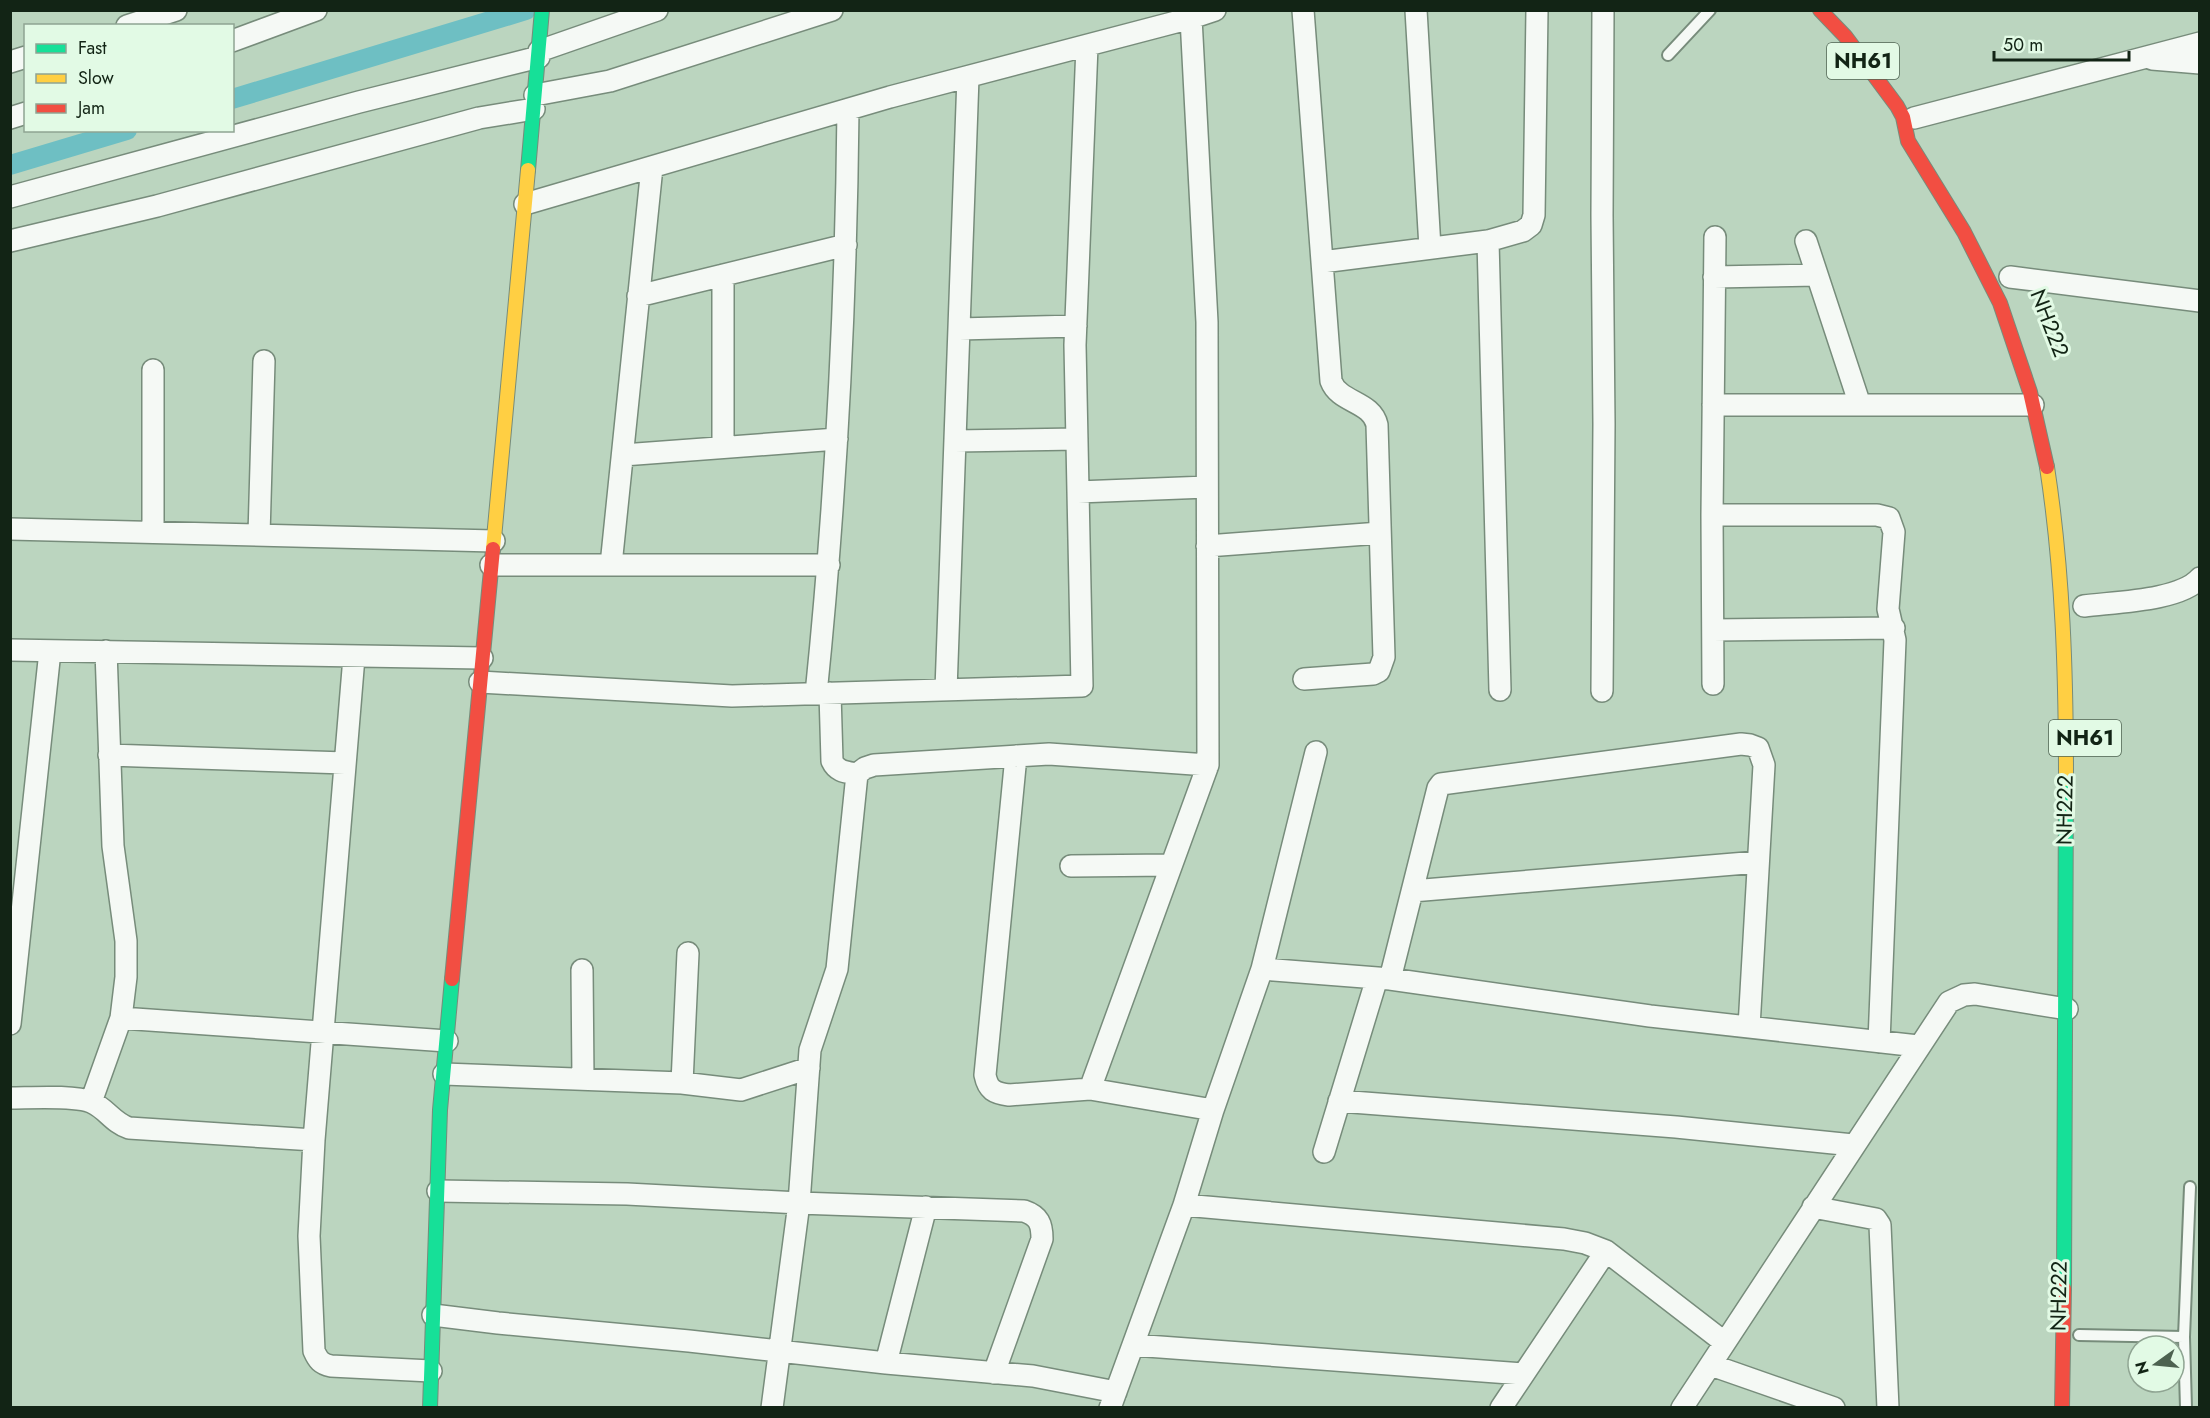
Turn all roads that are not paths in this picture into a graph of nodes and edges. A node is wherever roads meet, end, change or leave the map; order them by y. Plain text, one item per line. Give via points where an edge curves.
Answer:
1 (176, 10) edge
2 (316, 10) edge
3 (542, 10) edge
4 (657, 10) edge
5 (832, 10) edge
6 (1215, 10) edge
7 (1303, 10) edge
8 (1416, 10) edge
9 (1537, 10) edge
10 (1603, 10) edge
11 (1710, 10) edge
12 (1820, 10) edge
13 (1191, 18) junction
14 (134, 24) edge
15 (234, 40) edge
16 (2199, 43) edge
17 (1087, 46) junction
18 (540, 47) junction
19 (1668, 55) dead end
20 (2142, 57) junction
21 (2199, 63) edge
22 (968, 77) junction
23 (535, 102) junction
24 (848, 110) junction
25 (1914, 122) junction
26 (652, 167) junction
27 (10, 197) edge
28 (525, 204) junction
29 (1715, 237) dead end
30 (10, 241) edge
31 (1488, 241) junction
32 (1806, 241) dead end
33 (846, 244) junction
34 (1430, 248) junction
35 (1322, 262) junction
36 (723, 275) junction
37 (1816, 275) junction
38 (1714, 277) junction
39 (2009, 278) dead end
40 (639, 296) junction
41 (2199, 301) edge
42 (1076, 326) junction
43 (959, 329) junction
44 (264, 361) dead end
45 (153, 370) dead end
46 (1713, 405) junction
47 (1860, 405) junction
48 (2033, 405) junction
49 (837, 439) junction
50 (1077, 439) junction
51 (955, 441) junction
52 (723, 447) junction
53 (622, 454) junction
54 (1207, 487) junction
55 (1078, 492) junction
56 (1712, 515) junction
57 (10, 529) edge
58 (153, 532) junction
59 (1380, 533) junction
60 (259, 535) junction
61 (494, 541) junction
62 (1207, 546) junction
63 (491, 565) junction
64 (611, 565) junction
65 (830, 565) junction
66 (2199, 578) edge
67 (2083, 606) dead end
68 (1894, 628) junction
69 (1713, 630) junction
70 (10, 650) edge
71 (50, 651) junction
72 (106, 651) junction
73 (354, 657) junction
74 (482, 657) junction
75 (1304, 679) dead end
76 (480, 682) junction
77 (1713, 684) dead end
78 (946, 690) junction
79 (1500, 690) dead end
80 (1602, 691) dead end
81 (823, 693) junction
82 (1316, 752) dead end
83 (109, 755) junction
84 (1016, 756) junction
85 (345, 763) junction
86 (1208, 765) junction
87 (857, 774) junction
88 (1758, 862) junction
89 (1171, 865) junction
90 (1071, 866) dead end
91 (1412, 891) junction
92 (688, 953) dead end
93 (1262, 969) junction
94 (582, 970) dead end
95 (1384, 979) junction
96 (2067, 1009) junction
97 (121, 1018) junction
98 (10, 1024) edge
99 (1749, 1027) junction
100 (323, 1031) junction
101 (447, 1041) junction
102 (1879, 1042) junction
103 (1918, 1046) junction
104 (808, 1068) junction
105 (444, 1074) junction
106 (583, 1079) junction
107 (682, 1083) junction
108 (1090, 1089) junction
109 (10, 1098) edge
110 (1339, 1101) junction
111 (91, 1102) junction
112 (1213, 1110) junction
113 (314, 1140) junction
114 (1853, 1145) junction
115 (1324, 1152) dead end
116 (2190, 1187) dead end
117 (438, 1191) junction
118 (799, 1203) junction
119 (1184, 1205) junction
120 (926, 1207) junction
121 (1813, 1207) junction
122 (1606, 1251) junction
123 (433, 1315) junction
124 (2184, 1334) edge
125 (2079, 1335) dead end
126 (2126, 1336) edge
127 (1724, 1342) junction
128 (1133, 1345) junction
129 (779, 1351) junction
130 (886, 1363) junction
131 (1711, 1365) junction
132 (431, 1371) junction
133 (994, 1373) junction
134 (1523, 1374) junction
135 (1113, 1400) edge
136 (427, 1404) edge
137 (772, 1407) edge
138 (1501, 1407) edge
139 (1682, 1407) edge
140 (1834, 1407) edge
141 (1888, 1407) edge
142 (2062, 1407) edge

1 - 14 street
2 - 15 street
3 - 18 main road
4 - 18 street
5 - 23 street
6 - 13 street
7 - 35 street
8 - 34 street
9 - 31 street via 1534,215 1531,225 1523,231
10 - 80 street
11 - 19 lane
12 - 25 main road, NH222 / NH61 via 1837,25
13 - 17 street
13 - 54 street via 1207,322
16 - 20 street
17 - 22 street
17 - 42 street
18 - 23 main road
18 - 27 street via 359,102
20 - 21 street
20 - 25 street
22 - 24 street
22 - 43 street
23 - 28 main road
23 - 30 street via 158,206
24 - 26 street
24 - 33 street
25 - 48 main road, NH222 / NH61 via 1906,138 1960,223 2000,301
26 - 28 street
26 - 40 street
28 - 61 main road
29 - 38 street
31 - 34 street
31 - 79 street
32 - 37 street
33 - 36 street
33 - 49 street
34 - 35 street
35 - 59 street via 1331,381 1341,395 1370,411 1377,425
36 - 40 street
36 - 52 street
37 - 38 street
37 - 47 street
38 - 46 street
39 - 41 street
40 - 53 street
42 - 43 street
42 - 50 street
43 - 51 street
44 - 60 street
45 - 58 street
46 - 47 street
46 - 56 street
47 - 48 street
48 - 96 main road, NH222 / NH61 via 2050,481 2064,609
49 - 52 street
49 - 65 street
50 - 51 street
50 - 55 street
51 - 78 street
52 - 53 street
53 - 64 street
54 - 55 street
54 - 62 street
55 - 78 street via 1082,686
56 - 68 street via 1888,518 1894,532 1888,609
56 - 69 street
57 - 58 street
58 - 60 street
59 - 62 street
59 - 75 street via 1383,664 1373,674
60 - 61 street
61 - 63 main road
62 - 86 street
63 - 64 street
63 - 74 main road
64 - 65 street
65 - 81 street
66 - 67 street via 2175,594
68 - 69 street
68 - 102 street
69 - 77 street
70 - 71 street
71 - 72 street
71 - 98 street
72 - 73 street
72 - 83 street
73 - 74 street
73 - 85 street
74 - 76 main road
76 - 81 street via 732,696
76 - 101 main road
78 - 81 street
81 - 87 street via 832,761 840,771
82 - 93 street
83 - 85 street
83 - 97 street via 113,846 126,941
84 - 86 street via 1049,754
84 - 87 street via 874,765
84 - 108 street via 987,1083 997,1094 1009,1095
85 - 100 street
86 - 89 street
87 - 104 street via 837,969 813,1037
88 - 91 street
88 - 91 street via 1764,765 1758,748 1741,744 1441,783
88 - 99 street
89 - 90 street
89 - 108 street
91 - 95 street
92 - 107 street
93 - 95 street
93 - 112 street
94 - 106 street
95 - 99 street
95 - 110 street
96 - 103 street via 1964,995 1949,1002
96 - 142 main road, NH222 / NH61
97 - 100 street
97 - 111 street
99 - 102 street
100 - 101 street
100 - 113 street
101 - 105 main road
102 - 103 street
103 - 114 street
104 - 107 street via 741,1090
104 - 118 street
105 - 106 street
105 - 117 main road
106 - 107 street
108 - 112 street
109 - 111 street
110 - 114 street
110 - 115 street
111 - 113 street via 129,1128
112 - 119 street
113 - 132 street via 309,1236 314,1351 318,1360 331,1366
114 - 121 street
116 - 124 lane
117 - 118 street via 627,1194
117 - 123 main road
118 - 120 street
118 - 129 street
119 - 122 street via 1564,1239
119 - 128 street
120 - 130 street
120 - 133 street via 1024,1211 1039,1220 1042,1239
121 - 127 street
121 - 141 street via 1876,1219 1880,1225
122 - 127 street
122 - 134 street
123 - 129 street
123 - 132 main road
125 - 126 lane
127 - 131 street
128 - 134 street
128 - 135 street
129 - 130 street
129 - 137 street
130 - 133 street
131 - 139 street
131 - 140 street
132 - 136 main road
133 - 135 street via 1033,1376
134 - 138 street

